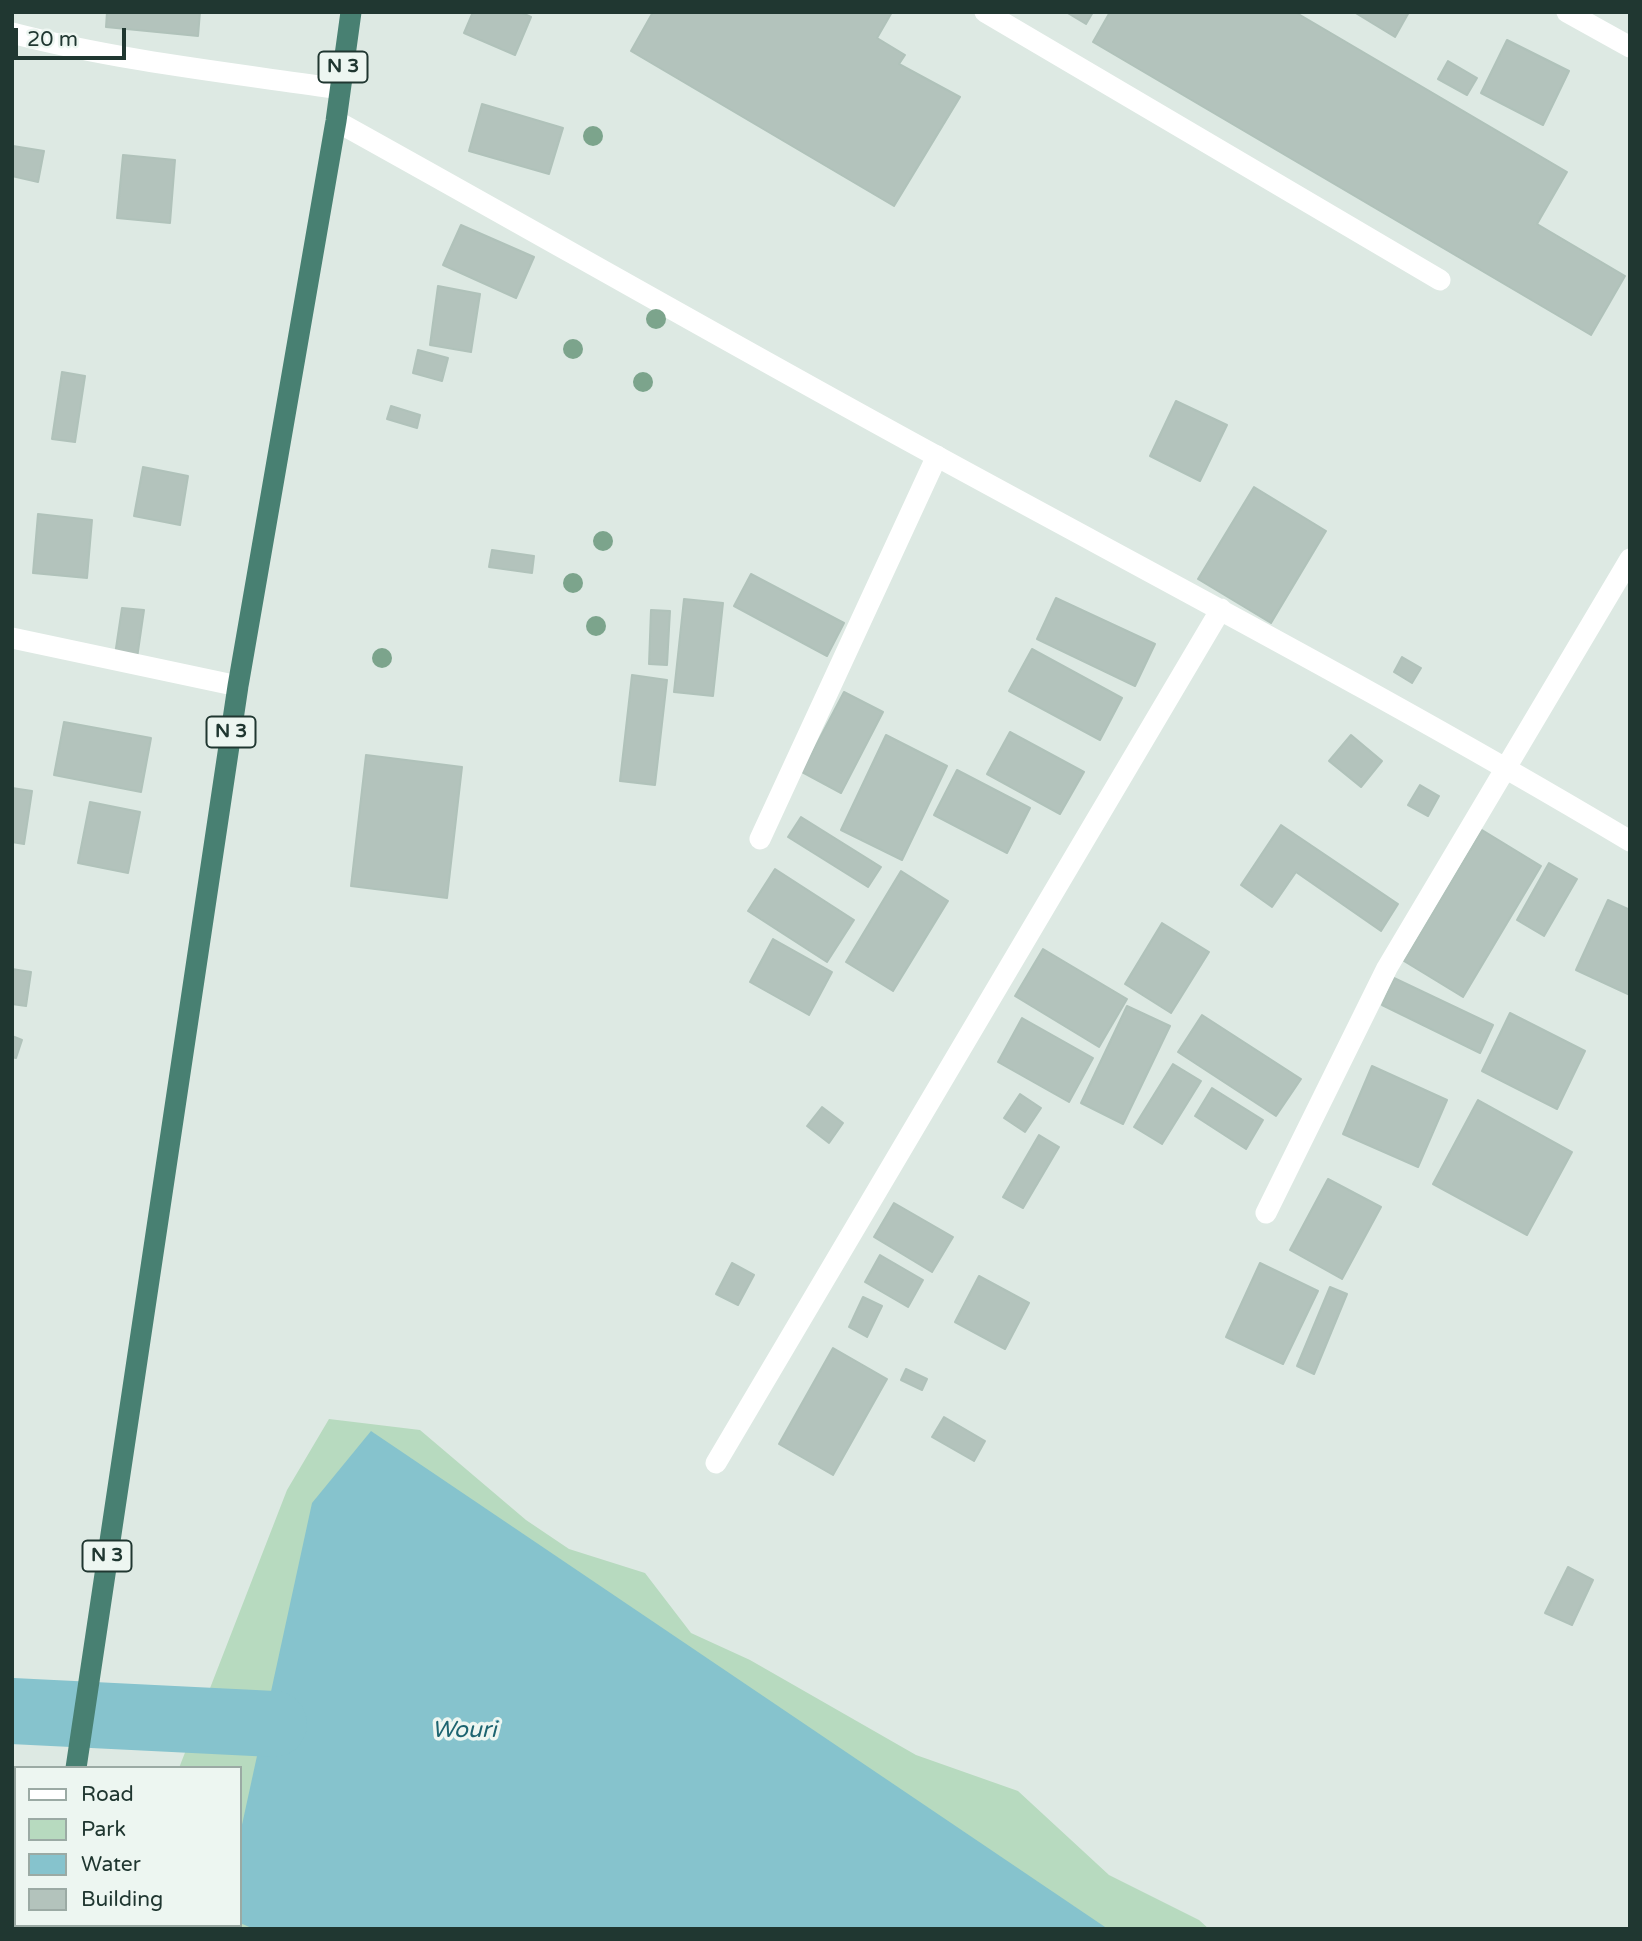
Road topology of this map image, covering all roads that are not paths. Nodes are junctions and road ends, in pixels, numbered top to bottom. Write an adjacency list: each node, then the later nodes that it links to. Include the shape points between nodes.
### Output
1 (351, 12): 6 (highway, N 3)
2 (985, 12): 8 (street)
3 (1567, 12): 5 (street)
4 (12, 33): 6 (street, via 52,44)
5 (1630, 47)
6 (340, 89): 7 (highway, N 3)
7 (336, 121): 9 (street); 13 (highway, N 3)
8 (1440, 280)
9 (937, 457): 11 (street); 15 (street)
10 (1630, 559): 14 (street)
11 (1221, 609): 14 (street); 18 (street)
12 (12, 638): 13 (street)
13 (238, 686): 19 (highway, N 3)
14 (1505, 766): 16 (street); 17 (street, via 1387,968)
15 (760, 839)
16 (1630, 841)
17 (1266, 1213)
18 (716, 1463)
19 (76, 1766)

